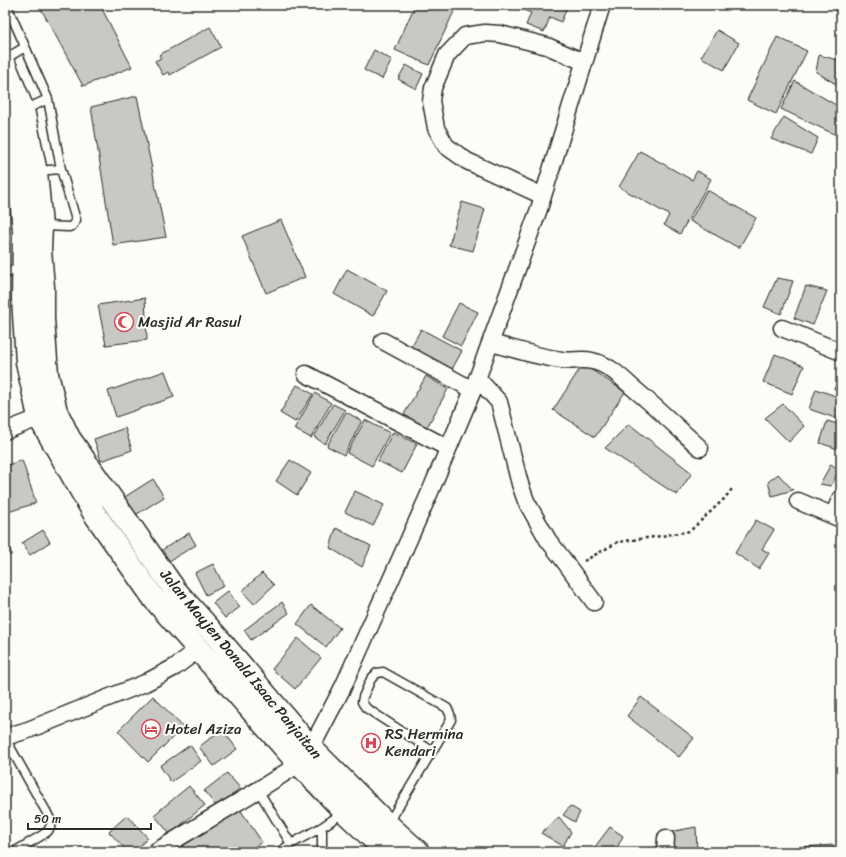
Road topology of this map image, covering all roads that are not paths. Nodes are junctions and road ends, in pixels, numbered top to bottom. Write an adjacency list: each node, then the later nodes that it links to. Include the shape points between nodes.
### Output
1 (602, 5): 5 (street)
2 (5, 8): 3 (lane, via 9,10)
3 (24, 47): 4 (lane); 7 (lane)
4 (5, 59)
5 (584, 62): 11 (street); 11 (street, via 547,46 500,34 466,36 447,54 433,88 431,101 436,128 446,146 467,161)
6 (5, 66): 8 (highway, Jalan Mayjen Donald Isaac Panjaitan)
7 (48, 99): 8 (lane); 9 (lane)
8 (14, 111): 10 (highway, Jalan Mayjen Donald Isaac Panjaitan); 13 (highway, Jalan Mayjen Donald Isaac Panjaitan, via 24,232)
9 (62, 169): 10 (lane); 12 (lane, via 76,220 69,227)
10 (36, 172): 12 (highway, Jalan Mayjen Donald Isaac Panjaitan)
11 (543, 196): 16 (street)
12 (41, 226): 20 (highway, Jalan Mayjen Donald Isaac Panjaitan, via 42,319)
13 (14, 269): 20 (highway, Jalan Mayjen Donald Isaac Panjaitan, via 23,300 27,362)
14 (782, 328): 17 (street)
15 (383, 341): 19 (street)
16 (491, 343): 19 (street); 23 (street, via 540,357 565,361 592,360 603,364)
17 (841, 352)
18 (306, 374): 22 (street)
19 (475, 384): 22 (street); 27 (street, via 499,402 526,501 548,540)
20 (48, 414): 21 (street); 28 (highway, Jalan Mayjen Donald Isaac Panjaitan, via 94,513 155,600); 31 (highway, Jalan Mayjen Donald Isaac Panjaitan, via 69,438 175,590 217,637)
21 (5, 431)
22 (448, 448): 31 (street, via 343,687)
23 (700, 448)
24 (841, 498): 26 (street)
25 (798, 501): 26 (street)
26 (837, 517)
27 (594, 602)
28 (199, 649): 29 (street, via 145,683); 31 (highway, Jalan Mayjen Donald Isaac Panjaitan)
29 (5, 738): 37 (lane, via 52,823 48,831)
30 (432, 751): 30 (lane, via 451,720 447,708 383,672 376,673 363,696 362,702 366,708); 34 (lane)
31 (305, 756): 32 (street); 33 (highway, Jalan Mayjen Donald Isaac Panjaitan); 34 (highway, Jalan Mayjen Donald Isaac Panjaitan)
32 (258, 790): 36 (lane); 38 (street)
33 (345, 812): 35 (lane); 41 (highway, Jalan Mayjen Donald Isaac Panjaitan)
34 (387, 824): 42 (highway, Jalan Mayjen Donald Isaac Panjaitan)
35 (322, 827): 36 (lane); 40 (lane)
36 (291, 844): 39 (lane)
37 (14, 852)
38 (155, 852)
39 (279, 852)
40 (322, 852)
41 (387, 852)
42 (418, 852)

